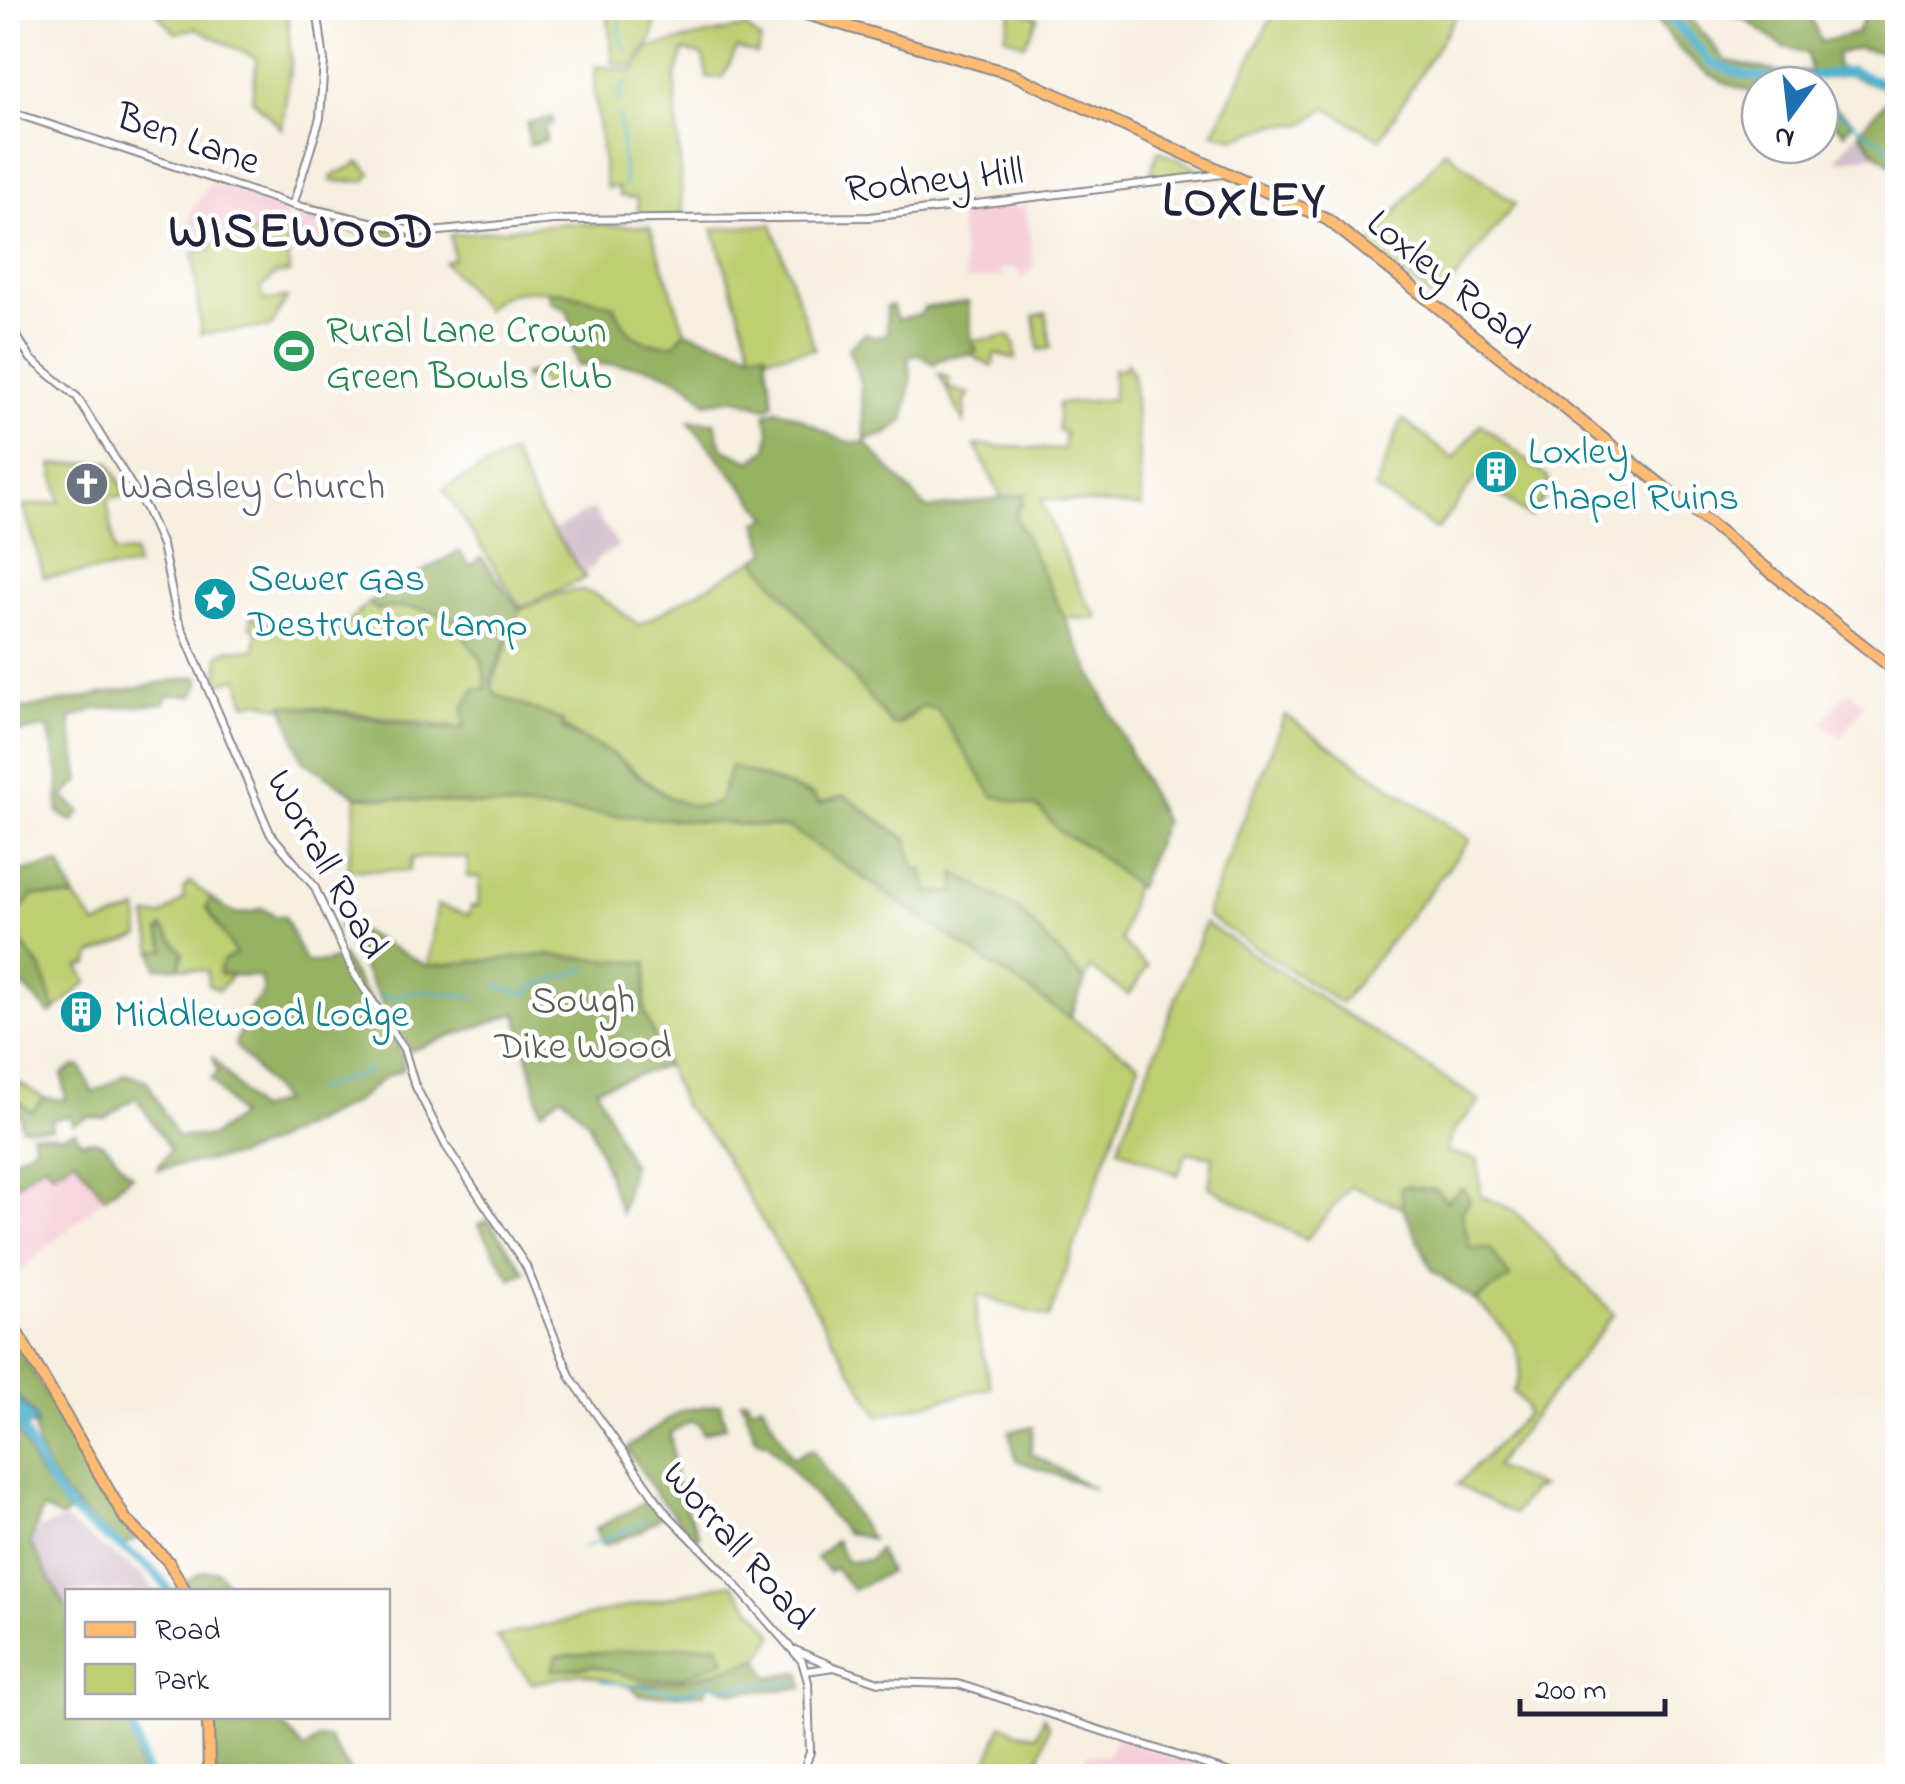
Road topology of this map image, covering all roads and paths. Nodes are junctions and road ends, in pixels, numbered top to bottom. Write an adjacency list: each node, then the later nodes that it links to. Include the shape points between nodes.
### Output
1 (317, 8): 5 (street, via 324,60 320,118)
2 (786, 8): 4 (main road, Loxley Road, via 1012,74)
3 (8, 110): 5 (street, Ben Lane)
4 (1224, 173): 6 (street, Rodney Hill, via 870,218); 8 (main road, Loxley Road, via 1338,226)
5 (293, 204): 6 (street, Ben Lane, via 420,233 554,220)
6 (648, 222)
7 (8, 322): 11 (street, Worrall Road, via 31,359 76,397 146,509 162,545 176,616 270,833 314,886 354,973 404,1048 446,1146 526,1266 566,1369 665,1512)
8 (1898, 673)
9 (8, 1317): 10 (main road, via 126,1520 168,1561)
10 (184, 1589)
11 (794, 1650): 12 (street); 13 (street, Worrall Road)
12 (834, 1667): 13 (street); 17 (street, via 879,1682 958,1684)
13 (806, 1671): 16 (street, Worrall Road, via 810,1752)
14 (208, 1719): 15 (main road)
15 (210, 1776)
16 (802, 1776)
17 (1240, 1776)

